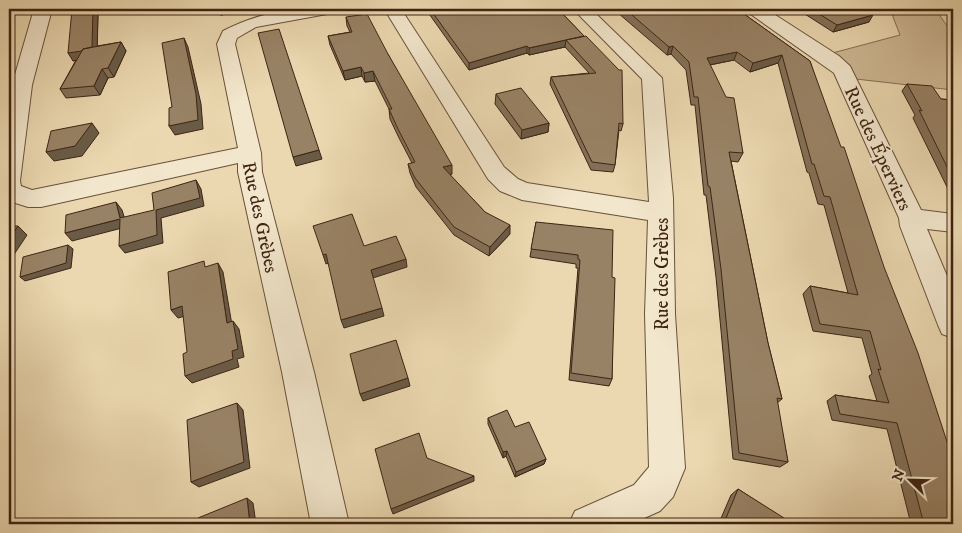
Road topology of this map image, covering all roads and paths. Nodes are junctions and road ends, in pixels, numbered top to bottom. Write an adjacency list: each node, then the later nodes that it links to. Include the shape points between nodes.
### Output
1 (43, 9): 6 (street, Rue des Grèbes)
2 (327, 9): 7 (street, via 251,23 229,35 226,44)
3 (390, 9): 9 (street, via 395,12 496,173 509,185 522,191)
4 (584, 9): 9 (street, Rue des Grèbes, via 652,78)
5 (755, 9): 10 (street, Rue des Éperviers, via 843,70)
6 (16, 87): 8 (street, Rue des Grèbes)
7 (250, 153): 8 (street, Rue des Grèbes, via 47,198 18,196 9,190); 13 (street, Rue des Grèbes, via 250,172)
8 (9, 182)
9 (660, 213): 14 (street, Rue des Grèbes, via 660,314 667,468 660,484 647,498)
10 (912, 218): 11 (street); 12 (street, Rue des Éperviers)
11 (953, 223)
12 (953, 326)
13 (330, 524)
14 (588, 524)

